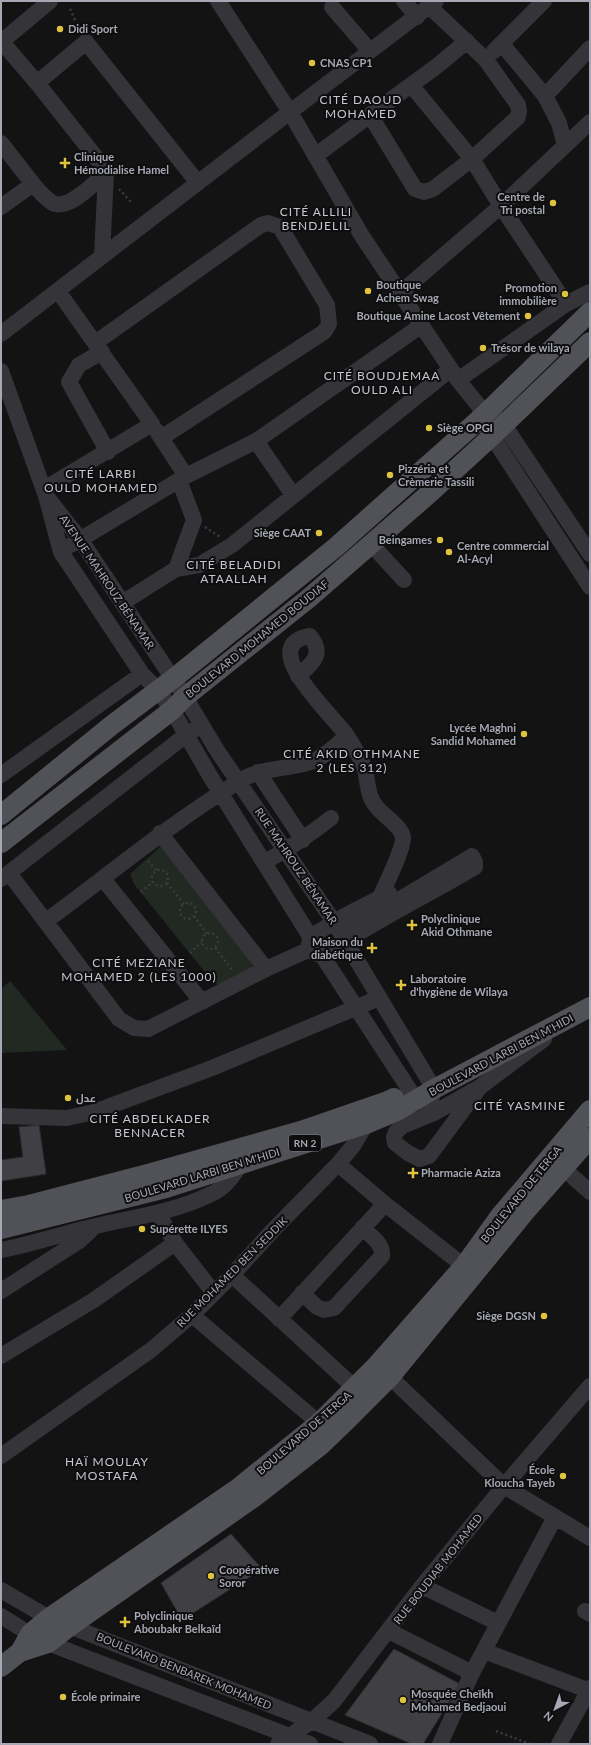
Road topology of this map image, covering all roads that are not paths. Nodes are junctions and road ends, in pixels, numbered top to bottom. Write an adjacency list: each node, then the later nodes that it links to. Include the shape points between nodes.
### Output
1 (50, 1): 9 (street)
2 (218, 1): 17 (street)
3 (404, 1): 7 (street)
4 (544, 1): 10 (street)
5 (333, 3): 12 (street)
6 (433, 4): 7 (street); 8 (street)
7 (417, 17): 12 (street)
8 (467, 41): 13 (street); 15 (street)
9 (1, 42): 14 (street)
10 (502, 44): 13 (street); 16 (street)
11 (590, 48): 16 (street)
12 (370, 52): 17 (street)
13 (486, 60): 23 (street, via 518,105 519,111 518,117)
14 (37, 83): 24 (street); 25 (street, via 86,42)
15 (411, 85): 18 (street); 23 (street)
16 (545, 96): 21 (street, via 559,123)
17 (290, 112): 22 (street); 25 (street)
18 (370, 115): 22 (street); 23 (street, via 415,189 424,192 433,190)
19 (590, 122): 21 (street)
20 (1, 143): 26 (street)
21 (565, 145): 27 (street)
22 (315, 156): 32 (street)
23 (472, 159): 27 (street)
24 (106, 173): 26 (street, via 70,203 51,203); 29 (street)
25 (198, 183): 29 (street)
26 (33, 184): 28 (street)
27 (501, 206): 32 (street); 33 (street)
28 (1, 207)
29 (102, 256): 30 (street)
30 (58, 291): 36 (street); 37 (street)
31 (590, 292): 33 (street)
32 (399, 294): 35 (street)
33 (566, 304): 40 (street)
34 (590, 312): 42 (main road, BOULEVARD MOHAMED BOUDIAF)
35 (422, 325): 40 (street); 46 (street)
36 (1, 334)
37 (99, 347): 43 (street); 45 (street, via 261,225 268,223 280,226 327,305 329,324 324,332); 48 (street, via 79,366 70,382)
38 (588, 350): 44 (main road, BOULEVARD MOHAMED BOUDIAF)
39 (1, 371): 41 (street)
40 (455, 374): 42 (street); 52 (street)
41 (7, 406): 51 (street)
42 (483, 412): 44 (street); 63 (main road, BOULEVARD MOHAMED BOUDIAF, via 336,547)
43 (152, 424): 45 (street); 48 (street)
44 (498, 430): 47 (street); 49 (street); 54 (main road, BOULEVARD MOHAMED BOUDIAF)
45 (161, 438): 50 (street)
46 (256, 442): 50 (street); 52 (street)
47 (521, 450): 49 (street); 56 (street)
48 (108, 452): 51 (street)
49 (508, 460): 59 (street)
50 (183, 478): 53 (street); 57 (street, via 194,520)
51 (45, 493): 53 (street, AVENUE MAHROUZ BÉNAMAR); 55 (street, AVENUE MAHROUZ BÉNAMAR)
52 (293, 495): 57 (street, via 232,545 199,565)
53 (80, 539): 55 (street); 60 (street, AVENUE MAHROUZ BÉNAMAR)
54 (371, 544): 58 (street); 64 (main road, BOULEVARD MOHAMED BOUDIAF, via 309,598)
55 (61, 552): 61 (street, AVENUE MAHROUZ BÉNAMAR)
56 (590, 554)
57 (176, 570): 60 (street)
58 (404, 580)
59 (590, 587)
60 (122, 602): 63 (street, AVENUE MAHROUZ BÉNAMAR)
61 (142, 674): 63 (street, AVENUE MAHROUZ BÉNAMAR); 68 (street)
62 (298, 676): 67 (street)
63 (166, 685): 64 (street); 72 (main road, BOULEVARD MOHAMED BOUDIAF)
64 (178, 703): 65 (street, RUE MAHROUZ BÉNAMAR); 66 (street, RUE MAHROUZ BÉNAMAR); 76 (main road, BOULEVARD MOHAMED BOUDIAF)
65 (202, 725): 66 (street); 70 (street, RUE MAHROUZ BÉNAMAR)
66 (186, 735): 71 (street, RUE MAHROUZ BÉNAMAR); 79 (street)
67 (347, 736): 69 (street, via 321,757 310,762); 81 (street, via 365,770 370,795 376,807 401,831 403,837 399,854)
68 (3, 767)
69 (258, 772): 70 (street); 75 (street)
70 (239, 781): 71 (street); 77 (street, RUE MAHROUZ BÉNAMAR)
71 (221, 793): 74 (street); 78 (street, RUE MAHROUZ BÉNAMAR)
72 (1, 815)
73 (331, 818): 75 (street)
74 (160, 833): 80 (street); 86 (street)
75 (304, 840): 77 (street)
76 (1, 843)
77 (286, 851): 78 (street); 83 (street, RUE MAHROUZ BÉNAMAR)
78 (264, 862): 85 (street, RUE MAHROUZ BÉNAMAR)
79 (5, 876): 82 (street)
80 (103, 879): 82 (street); 89 (street)
81 (380, 898): 83 (street); 83 (street, via 462,853 468,852 475,862 475,867 432,893)
82 (46, 921): 89 (street, via 119,1019 134,1028 148,1029)
83 (349, 924): 84 (street, RUE MAHROUZ BÉNAMAR); 85 (street)
84 (346, 940): 85 (street); 88 (street, RUE MAHROUZ BÉNAMAR)
85 (313, 948): 86 (street); 90 (street, RUE MAHROUZ BÉNAMAR)
86 (266, 969): 89 (street)
87 (590, 994): 93 (main road, BOULEVARD LARBI BEN M'HIDI / RN 2)
88 (379, 998): 90 (street); 93 (street, RUE MAHROUZ BÉNAMAR)
89 (202, 1002)
90 (356, 1008): 93 (street, RUE MAHROUZ BÉNAMAR); 95 (street, via 212,1068 94,1112 67,1118)
91 (584, 1011): 92 (street); 93 (main road, BOULEVARD LARBI BEN M'HIDI / RN 2)
92 (480, 1087): 93 (street); 93 (street, via 429,1156 420,1159 395,1143 394,1137)
93 (425, 1096): 96 (main road, BOULEVARD LARBI BEN M'HIDI / RN 2, via 388,1101)
94 (590, 1110): 98 (main road, BOULEVARD DE TERGA)
95 (1, 1116)
96 (364, 1117): 99 (main road, BOULEVARD LARBI BEN M'HIDI / RN 2); 100 (street, RUE MOHAMED BEN SEDDIK, via 353,1146); 103 (main road, BOULEVARD LARBI BEN M'HIDI / RN 2, via 300,1131 148,1174)
97 (590, 1138): 98 (main road, BOULEVARD DE TERGA)
98 (557, 1163): 101 (street); 110 (main road, BOULEVARD DE TERGA, via 500,1216); 118 (main road, BOULEVARD DE TERGA, via 519,1220)
99 (241, 1164): 104 (street, via 231,1179 211,1195); 107 (main road, BOULEVARD LARBI BEN M'HIDI / RN 2, via 166,1188)
100 (338, 1164): 102 (street); 111 (street, RUE MOHAMED BEN SEDDIK)
101 (590, 1192)
102 (385, 1204): 106 (street); 110 (street)
103 (1, 1210)
104 (158, 1213): 105 (street); 108 (street)
105 (95, 1226): 109 (street); 112 (street, via 79,1241)
106 (362, 1228): 114 (street); 114 (street, via 380,1244 382,1256 334,1308 324,1310 317,1307)
107 (1, 1229)
108 (175, 1243): 113 (street); 117 (street, via 94,1300)
109 (1, 1250)
110 (464, 1266): 118 (main road, BOULEVARD DE TERGA)
111 (232, 1275): 113 (street, RUE MOHAMED BEN SEDDIK); 116 (street)
112 (1, 1291)
113 (214, 1293): 115 (street, RUE MOHAMED BEN SEDDIK)
114 (302, 1294): 116 (street)
115 (192, 1315): 121 (street); 122 (street, RUE MOHAMED BEN SEDDIK, via 151,1350)
116 (280, 1318): 120 (street)
117 (1, 1356)
118 (383, 1372): 120 (main road, BOULEVARD DE TERGA); 123 (street); 131 (main road, BOULEVARD DE TERGA, via 321,1444 253,1498)
119 (590, 1386): 123 (street, RUE BOUDIAB MOHAMED)
120 (356, 1388): 121 (main road, BOULEVARD DE TERGA)
121 (319, 1423): 129 (main road, BOULEVARD DE TERGA, via 237,1489)
122 (1, 1456)
123 (504, 1486): 124 (street); 126 (street, RUE BOUDIAB MOHAMED)
124 (555, 1517): 125 (street); 130 (street)
125 (590, 1538)
126 (422, 1586): 130 (street); 132 (street, RUE BOUDIAB MOHAMED)
127 (1, 1590): 129 (street, BOULEVARD BENBAREK MOHAMED)
128 (1, 1616): 133 (street, BOULEVARD BENBAREK MOHAMED)
129 (49, 1618): 131 (street, BOULEVARD BENBAREK MOHAMED); 133 (main road, BOULEVARD DE TERGA)
130 (498, 1623): 135 (street)
131 (70, 1626): 134 (main road, BOULEVARD DE TERGA); 140 (street, BOULEVARD BENBAREK MOHAMED)
132 (389, 1631): 138 (street); 140 (street, RUE BOUDIAB MOHAMED, via 334,1701)
133 (30, 1634): 134 (street, BOULEVARD BENBAREK MOHAMED); 136 (main road, BOULEVARD DE TERGA)
134 (48, 1643): 136 (main road, BOULEVARD DE TERGA); 141 (street, BOULEVARD BENBAREK MOHAMED)
135 (484, 1651): 138 (street); 139 (street)
136 (20, 1652): 137 (main road, BOULEVARD DE TERGA)
137 (1, 1667)
138 (472, 1674): 144 (street)
139 (590, 1690): 145 (street)
140 (312, 1721): 141 (street, RUE BOUDIAB MOHAMED); 143 (street, BOULEVARD BENBAREK MOHAMED)
141 (284, 1740): 142 (street, BOULEVARD BENBAREK MOHAMED)
142 (310, 1744)
143 (370, 1744)
144 (440, 1744)
145 (559, 1744)

